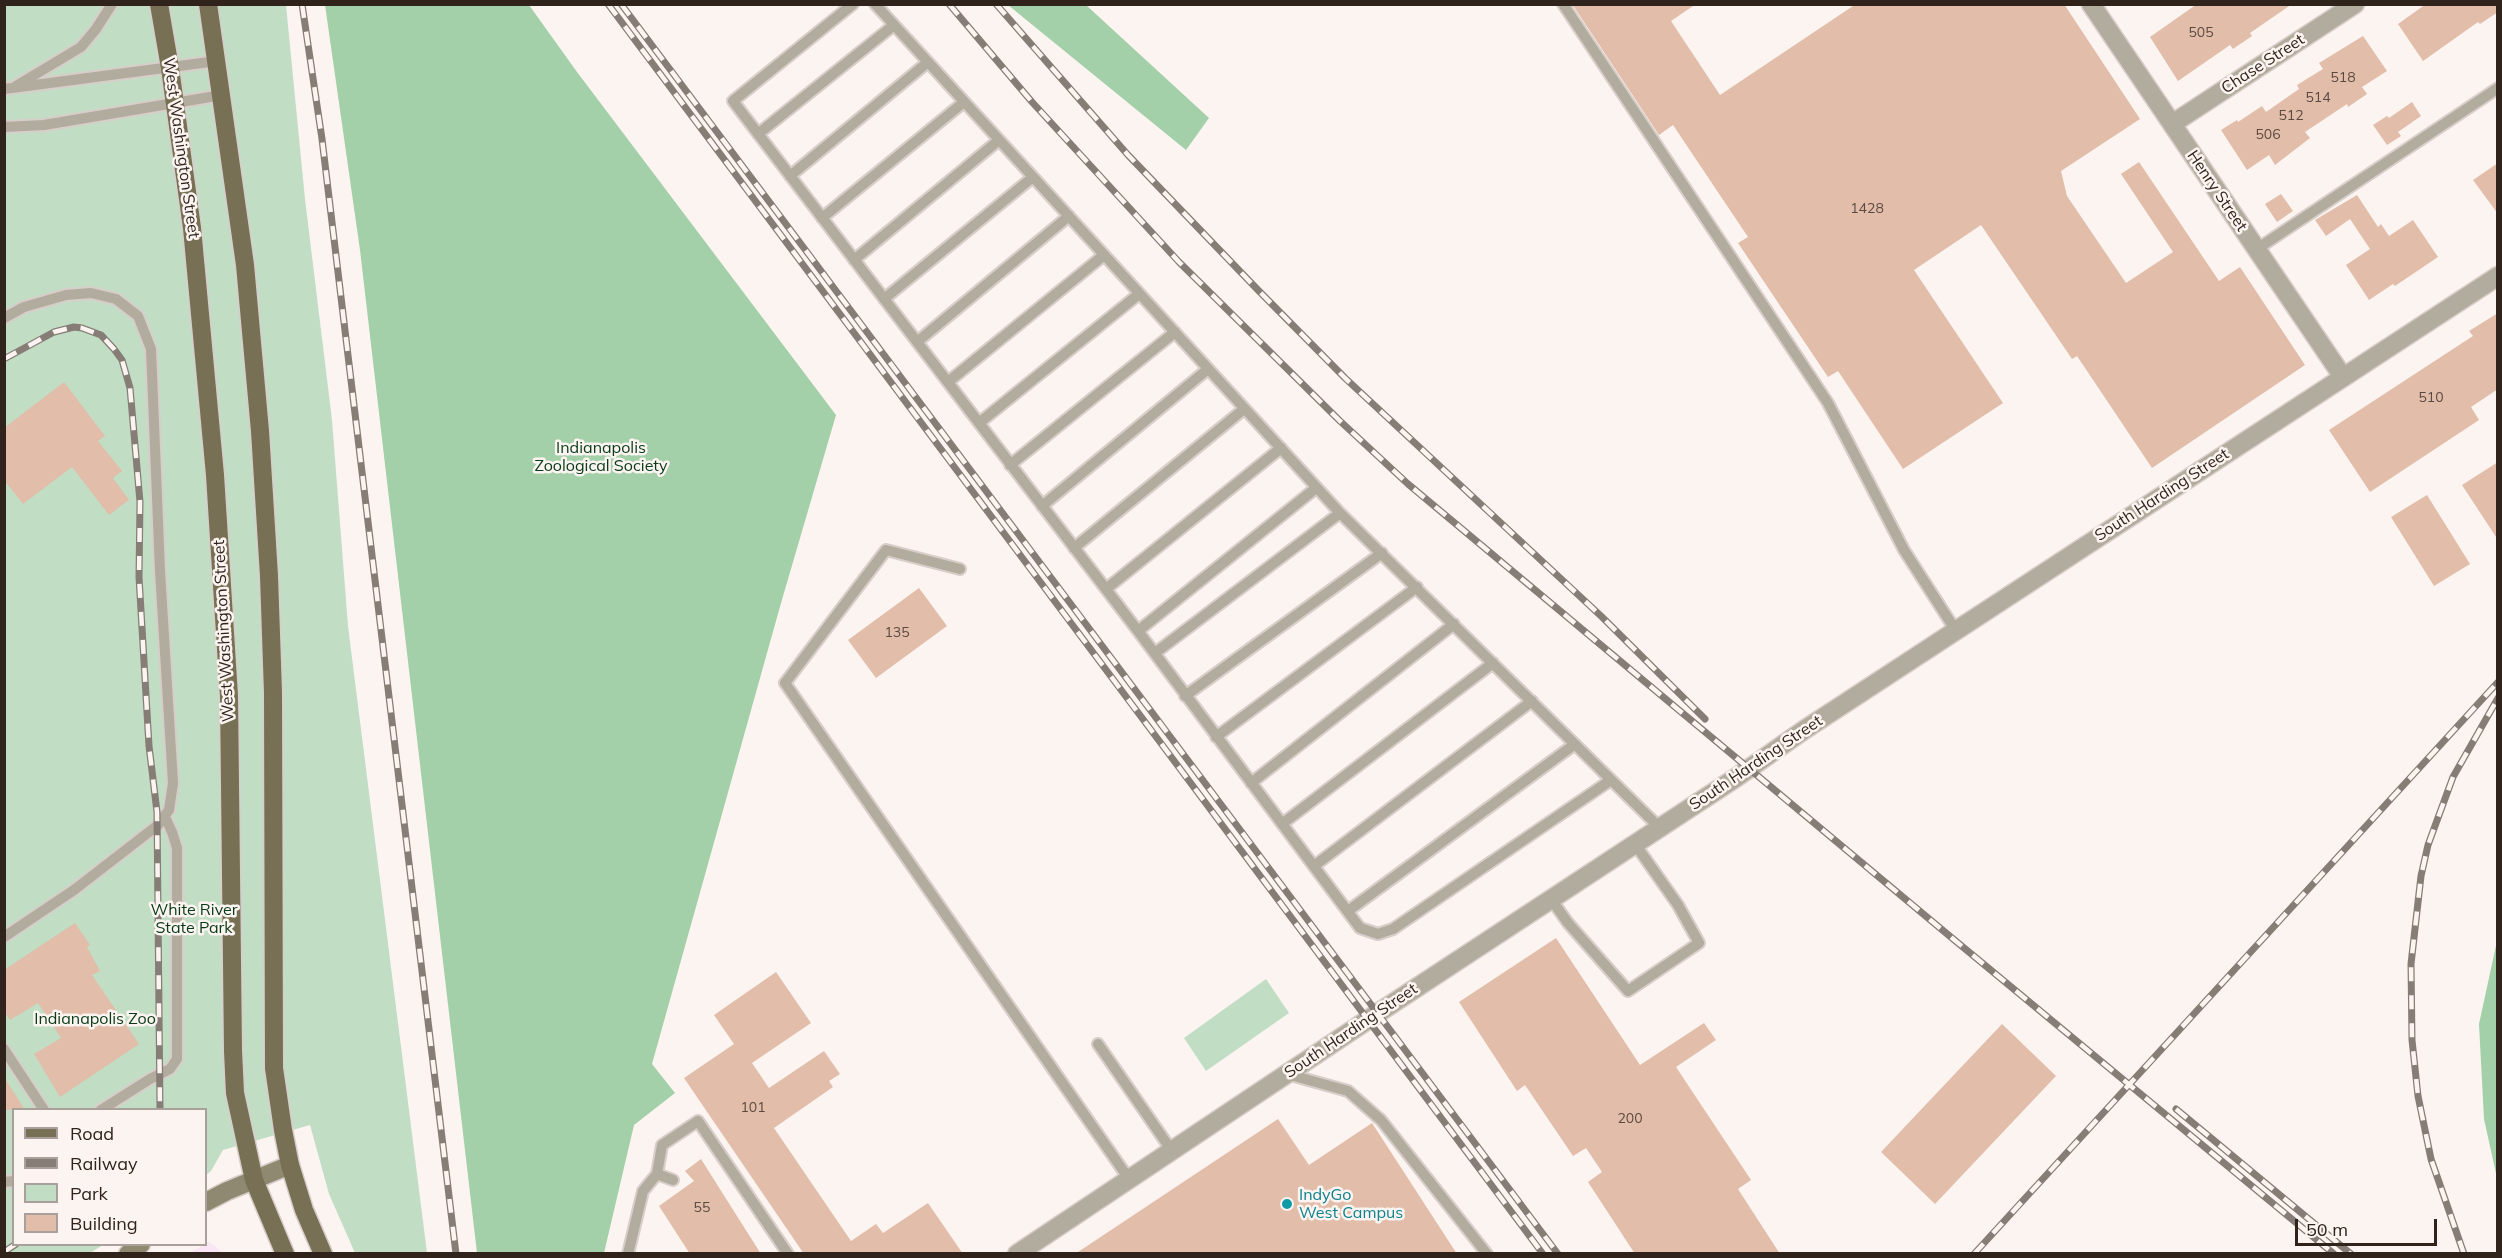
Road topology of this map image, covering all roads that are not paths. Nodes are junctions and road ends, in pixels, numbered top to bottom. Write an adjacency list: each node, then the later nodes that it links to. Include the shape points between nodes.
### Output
1 (112, 4): 14 (lane, via 81,47)
2 (159, 4): 12 (main road, West Washington Street)
3 (208, 4): 10 (main road)
4 (853, 4): 20 (lane, via 733,101)
5 (875, 4): 9 (lane)
6 (1563, 4): 52 (lane, via 1828,403 1904,550)
7 (2091, 4): 18 (street, Henry Street)
8 (2355, 4): 18 (street, Chase Street)
9 (894, 25): 11 (lane); 20 (lane)
10 (217, 61): 12 (lane); 15 (main road)
11 (928, 62): 16 (lane); 22 (lane)
12 (170, 68): 14 (lane); 17 (main road, West Washington Street)
13 (2498, 88): 26 (lane)
14 (7, 89)
15 (222, 95): 17 (lane); 75 (main road, via 245,265 260,431 273,693 274,1068)
16 (964, 102): 21 (lane); 25 (lane)
17 (175, 103): 19 (lane, via 44,125); 78 (main road, West Washington Street, via 201,307 229,696 235,1093)
18 (2172, 124): 26 (street, Henry Street)
19 (4, 127)
20 (758, 134): 22 (lane)
21 (999, 140): 23 (lane); 28 (lane)
22 (790, 176): 25 (lane)
23 (1033, 177): 24 (lane); 31 (lane)
24 (1069, 216): 27 (lane); 34 (lane)
25 (822, 218): 28 (lane)
26 (2257, 249): 36 (street, Henry Street)
27 (1104, 255): 30 (lane); 37 (lane)
28 (854, 260): 31 (lane)
29 (2498, 276): 36 (street, South Harding Street)
30 (1139, 294): 33 (lane); 39 (lane)
31 (884, 299): 34 (lane)
32 (4, 318): 61 (lane, via 34,304 91,293 116,299 138,316 151,350 173,783)
33 (1175, 332): 35 (lane); 41 (lane)
34 (917, 342): 37 (lane)
35 (1208, 369): 38 (lane); 43 (lane)
36 (2343, 376): 52 (street, South Harding Street)
37 (948, 382): 39 (lane)
38 (1245, 409): 40 (lane); 45 (lane)
39 (979, 423): 41 (lane)
40 (1281, 448): 42 (lane); 49 (lane)
41 (1010, 465): 43 (lane)
42 (1316, 488): 44 (lane); 51 (lane)
43 (1042, 506): 45 (lane)
44 (1340, 513): 46 (lane); 53 (lane)
45 (1074, 548): 49 (lane)
46 (1382, 553): 48 (lane); 55 (lane)
47 (960, 569): 77 (lane, via 886,550 785,683)
48 (1417, 587): 50 (lane); 57 (lane)
49 (1106, 589): 51 (lane)
50 (1454, 624): 54 (lane); 60 (lane)
51 (1138, 631): 53 (lane)
52 (1956, 631): 63 (street, South Harding Street)
53 (1155, 653): 55 (lane)
54 (1493, 663): 56 (lane); 62 (lane)
55 (1185, 696): 57 (lane)
56 (1532, 700): 58 (lane); 65 (lane)
57 (1216, 737): 60 (lane)
58 (1575, 744): 59 (lane); 67 (lane)
59 (1611, 780): 63 (lane); 67 (lane, via 1394,929 1378,934 1360,928)
60 (1251, 783): 62 (lane)
61 (165, 817): 68 (lane, via 121,855); 73 (lane, via 177,848 177,1059 171,1069)
62 (1282, 824): 65 (lane)
63 (1660, 828): 64 (street, South Harding Street)
64 (1635, 844): 66 (street, South Harding Street); 66 (lane, via 1699,943 1628,991 1568,924)
65 (1314, 866): 67 (lane)
66 (1551, 899): 71 (street, South Harding Street)
67 (1348, 911)
68 (4, 936)
69 (1098, 1044): 74 (lane)
70 (4, 1049): 72 (lane)
71 (1287, 1074): 74 (street, South Harding Street); 86 (lane, via 1348,1091 1381,1120)
72 (43, 1108)
73 (104, 1108)
74 (1172, 1150): 77 (street, South Harding Street)
75 (290, 1165): 78 (main road); 82 (main road)
76 (657, 1174): 79 (lane); 83 (lane, via 643,1191); 84 (lane, via 662,1146 698,1121)
77 (1129, 1179): 85 (street, South Harding Street)
78 (254, 1180): 80 (main road); 81 (main road, West Washington Street)
79 (673, 1180)
80 (207, 1202)
81 (285, 1254)
82 (323, 1254)
83 (628, 1254)
84 (788, 1254)
85 (1017, 1254)
86 (1487, 1254)

